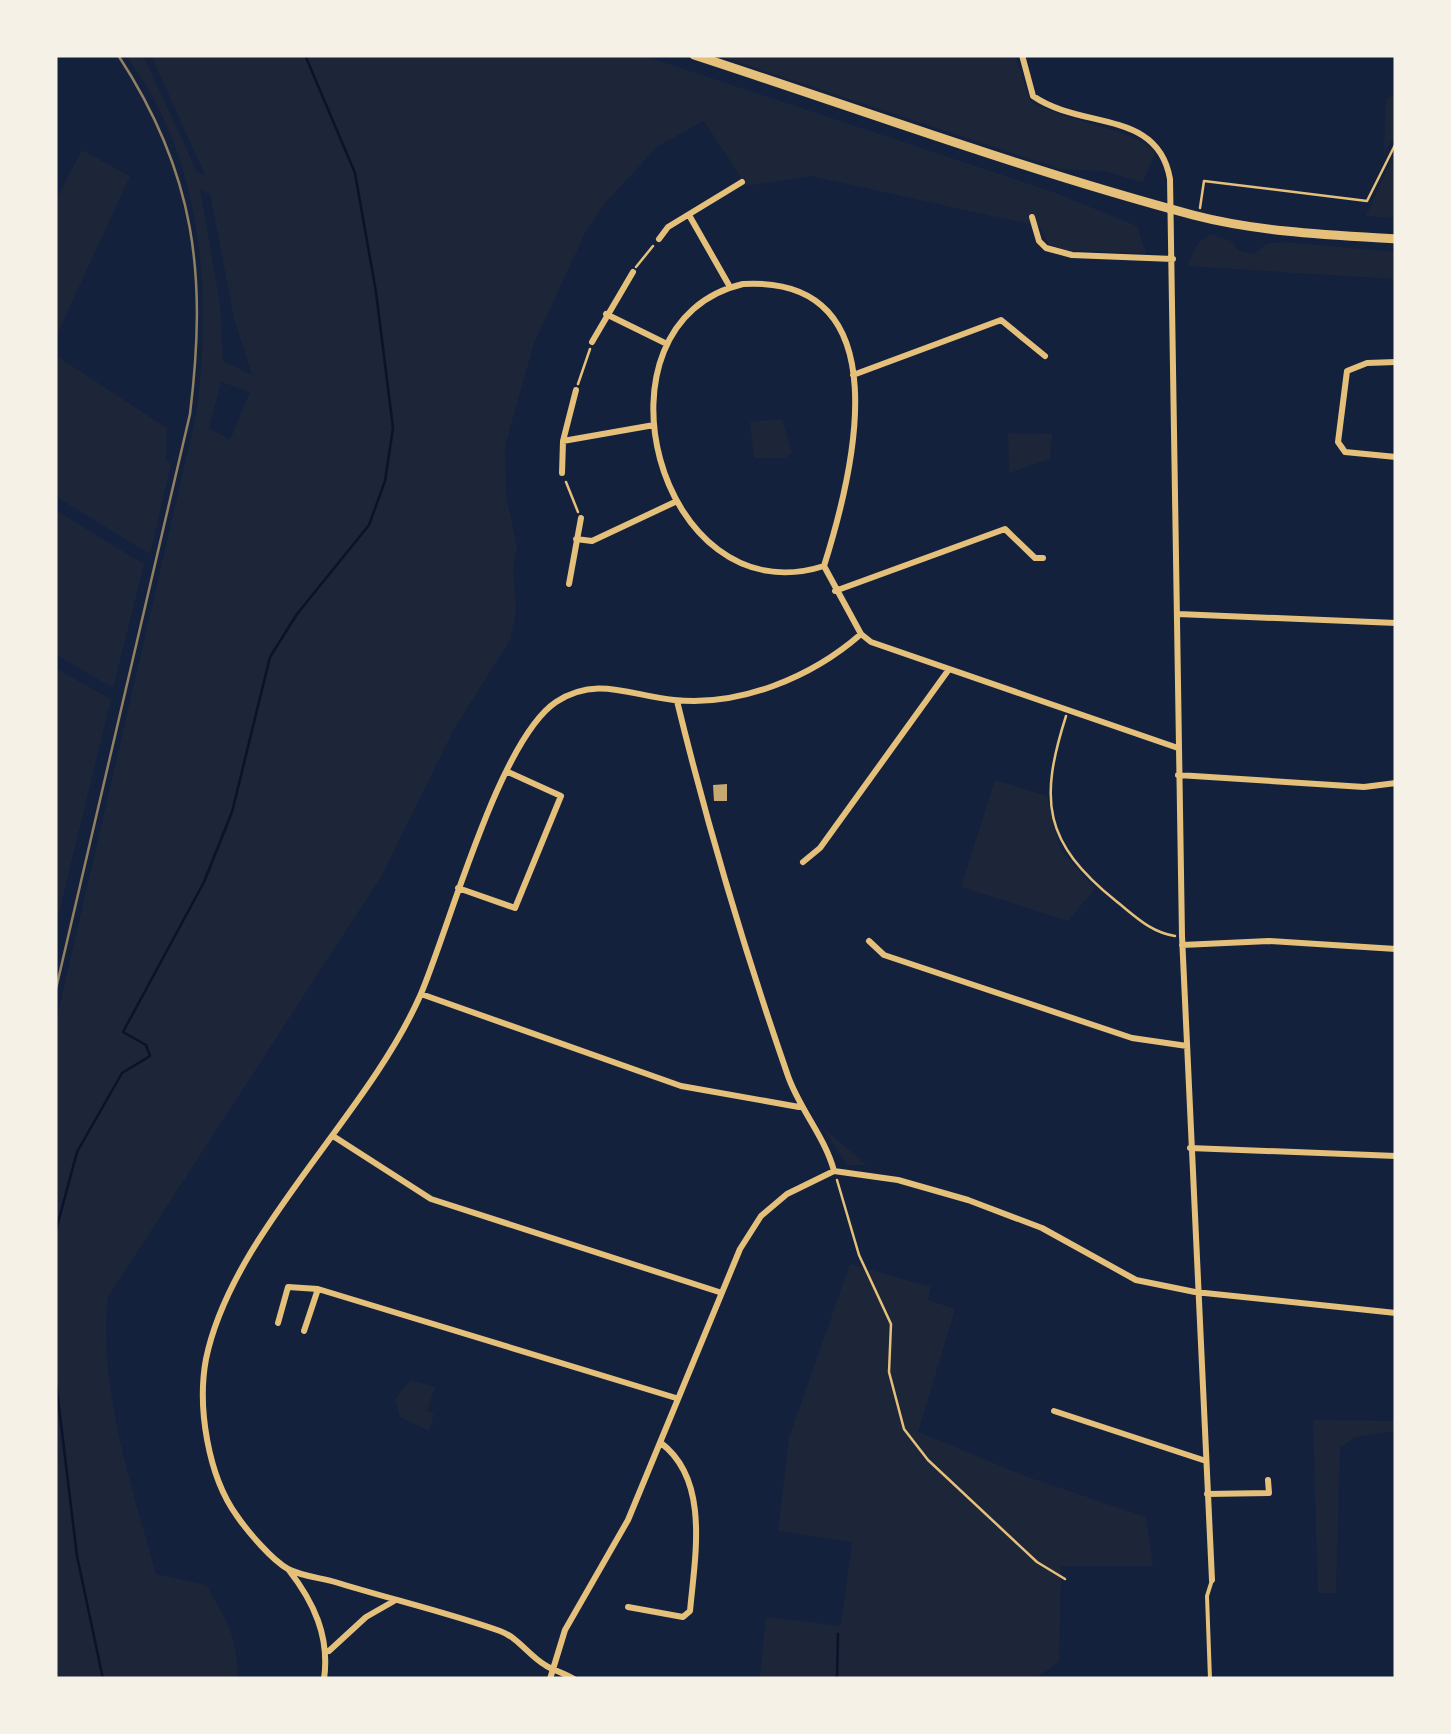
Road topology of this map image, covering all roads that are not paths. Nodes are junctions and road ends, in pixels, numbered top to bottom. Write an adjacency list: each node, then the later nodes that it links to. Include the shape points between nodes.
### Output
1 (694, 55): 4 (main road, via 1063,180)
2 (1022, 55): 4 (street, via 1033,96 1047,106 1126,127 1158,145)
3 (742, 182): 5 (street)
4 (1172, 208): 8 (main road, via 1249,225); 9 (street)
5 (690, 215): 7 (street); 11 (street)
6 (1032, 217): 9 (street, via 1039,241 1056,252)
7 (659, 238)
8 (1396, 239)
9 (1174, 259): 30 (street)
10 (632, 272): 12 (street)
11 (730, 288): 14 (street, via 688,310); 17 (street, via 769,284 802,291 830,316)
12 (606, 314): 13 (street); 14 (street)
13 (592, 342)
14 (667, 344): 19 (street)
15 (1045, 356): 17 (street, via 1000,320)
16 (1396, 362): 21 (street, via 1347,371 1338,442 1345,452)
17 (853, 376): 27 (street, via 854,458)
18 (576, 390): 20 (street)
19 (654, 425): 20 (street); 23 (street)
20 (563, 441): 22 (street)
21 (1396, 456)
22 (562, 473)
23 (676, 502): 25 (street, via 592,542); 27 (street, via 708,541 743,562 794,574)
24 (581, 518): 25 (street)
25 (576, 539): 28 (street)
26 (1043, 558): 29 (street, via 1005,529)
27 (824, 566): 29 (street)
28 (569, 584)
29 (835, 591): 32 (street)
30 (1177, 614): 31 (street); 35 (street)
31 (1396, 623)
32 (860, 634): 33 (street); 34 (street, via 836,656 787,681)
33 (947, 672): 35 (street); 39 (street, via 820,848)
34 (677, 701): 36 (street, via 612,686 558,701 528,733); 46 (street, via 734,914)
35 (1178, 748): 37 (street)
36 (508, 772): 40 (street); 40 (street, via 561,796 525,893 515,908)
37 (1178, 775): 38 (street); 41 (street)
38 (1396, 784)
39 (803, 862)
40 (458, 888): 44 (street)
41 (1182, 941): 43 (street); 45 (street)
42 (869, 942): 45 (street, via 884,955 1132,1038)
43 (1396, 949)
44 (421, 994): 46 (street, via 681,1086); 47 (street, via 390,1056)
45 (1187, 1046): 48 (street)
46 (799, 1107): 50 (street, via 828,1150)
47 (334, 1136): 52 (street, via 431,1199); 63 (street, via 222,1308 202,1391 228,1501)
48 (1190, 1148): 49 (street); 53 (street)
49 (1396, 1156)
50 (834, 1172): 52 (street, via 787,1194 761,1216); 53 (street, via 898,1180 968,1200 1042,1228 1136,1280)
51 (318, 1289): 55 (street, via 288,1287); 56 (street); 57 (street)
52 (719, 1292): 57 (street)
53 (1195, 1292): 54 (street); 60 (street)
54 (1396, 1313)
55 (278, 1323)
56 (304, 1330)
57 (676, 1398): 59 (street)
58 (1054, 1411): 60 (street)
59 (660, 1442): 66 (street, via 688,1473 693,1498 690,1611 683,1617); 68 (street, via 628,1520 564,1630)
60 (1204, 1460): 62 (street)
61 (1268, 1480): 62 (street, via 1268,1493)
62 (1207, 1494): 64 (street)
63 (287, 1568): 65 (street); 67 (street, via 305,1590)
64 (1212, 1580): 72 (lane, via 1206,1596)
65 (395, 1600): 67 (street, via 366,1616); 68 (street, via 502,1632)
66 (628, 1607)
67 (328, 1652): 69 (street)
68 (550, 1668): 70 (street); 71 (street)
69 (324, 1679)
70 (550, 1679)
71 (574, 1679)
72 (1210, 1679)

